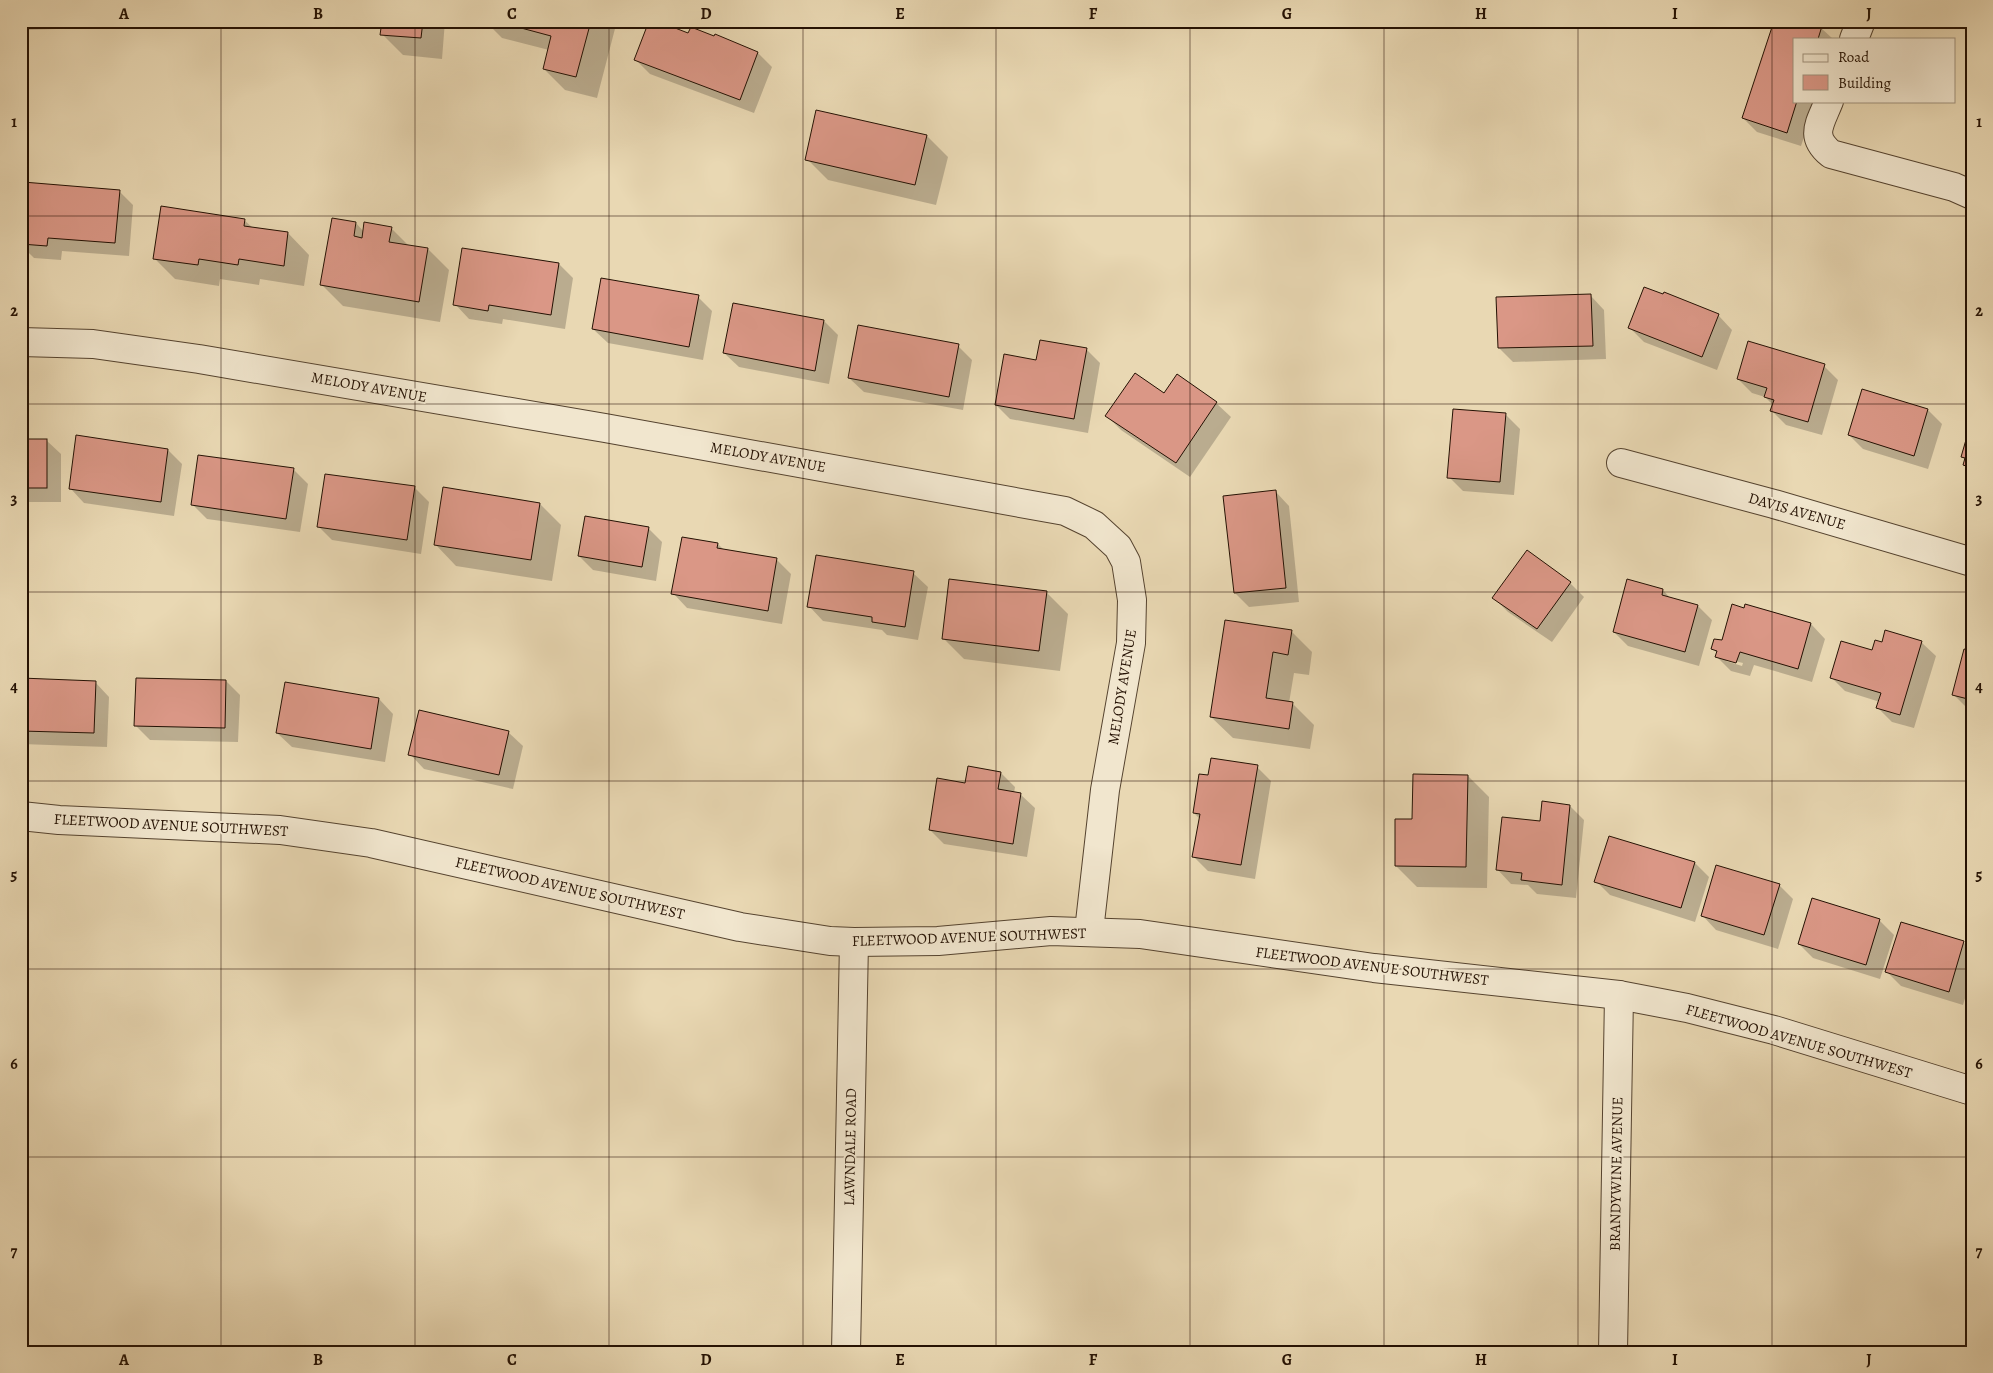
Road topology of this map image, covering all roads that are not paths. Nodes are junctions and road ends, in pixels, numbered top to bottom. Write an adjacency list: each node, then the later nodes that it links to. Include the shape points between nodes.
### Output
1 (1861, 21): 2 (street)
2 (1854, 38)
3 (1829, 102): 4 (street, via 1818,131 1820,145 1831,154)
4 (1972, 195)
5 (21, 342): 9 (street, MELODY AVENUE, via 93,344 199,358 1065,511 1094,525 1118,547 1126,562 1132,600 1131,643 1106,790)
6 (1621, 463): 7 (street, DAVIS AVENUE)
7 (1972, 562)
8 (21, 816): 10 (street, FLEETWOOD AVENUE SOUTHWEST, via 280,830 371,843 740,927)
9 (1089, 931): 10 (street, FLEETWOOD AVENUE SOUTHWEST, via 1051,931 938,941); 11 (street, FLEETWOOD AVENUE SOUTHWEST, via 1140,934 1374,968)
10 (854, 942): 13 (street, LAWNDALE ROAD)
11 (1619, 996): 12 (street, FLEETWOOD AVENUE SOUTHWEST, via 1687,1008 1774,1030); 14 (street, BRANDYWINE AVENUE)
12 (1972, 1091)
13 (846, 1352)
14 (1613, 1352)

